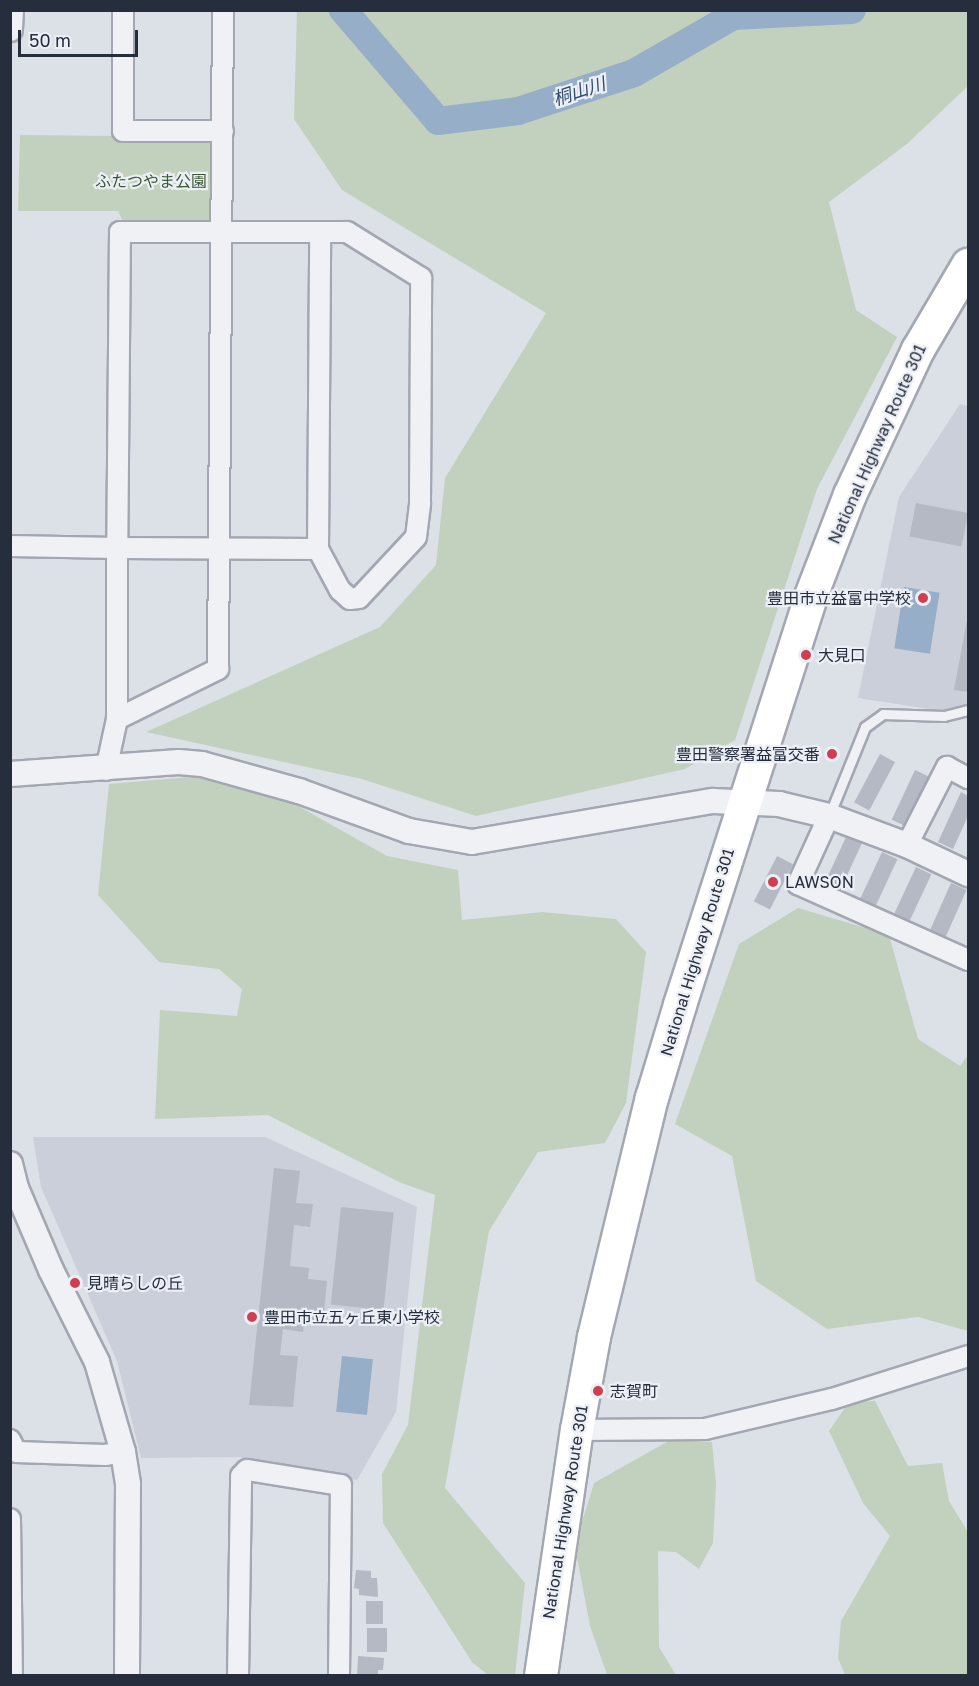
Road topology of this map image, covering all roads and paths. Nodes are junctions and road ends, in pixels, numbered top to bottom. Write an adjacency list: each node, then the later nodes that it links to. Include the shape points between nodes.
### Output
1 (11, 10): 4 (street)
2 (123, 10): 5 (street, via 123,131)
3 (223, 10): 5 (street)
4 (10, 28)
5 (223, 131): 6 (street)
6 (223, 232): 7 (street); 10 (street, via 120,232); 11 (street)
7 (320, 232): 12 (street); 12 (street, via 348,232 420,278 420,502 416,537 359,597 350,599 340,590)
8 (967, 270): 18 (highway, National Highway Route 301, via 918,350 850,495 811,596)
9 (10, 546): 10 (street)
10 (117, 548): 11 (street); 14 (street)
11 (218, 548): 12 (street); 14 (street, via 218,669)
12 (318, 549)
13 (969, 710): 19 (lane, via 944,716 883,714 865,726)
14 (117, 719): 15 (street)
15 (106, 770): 16 (street); 18 (street, via 179,762 202,764 299,791 409,831 472,842 713,801)
16 (10, 774)
17 (969, 778): 20 (street, via 947,767)
18 (745, 802): 19 (street, via 779,804); 25 (highway, National Highway Route 301, via 652,1098 594,1337)
19 (829, 816): 20 (street); 22 (street, via 798,884)
20 (907, 845): 21 (street)
21 (969, 874)
22 (969, 960)
23 (10, 1164): 27 (street, via 16,1188 51,1270 97,1362)
24 (969, 1356): 25 (street, via 832,1399 705,1430)
25 (577, 1430): 34 (highway, National Highway Route 301)
26 (10, 1440): 27 (street, via 16,1452)
27 (123, 1452): 31 (street, via 128,1485)
28 (10, 1520): 29 (street)
29 (11, 1602): 30 (street)
30 (12, 1676)
31 (127, 1676)
32 (238, 1676): 33 (street, via 241,1476 247,1470 341,1485)
33 (339, 1676)
34 (542, 1676)

